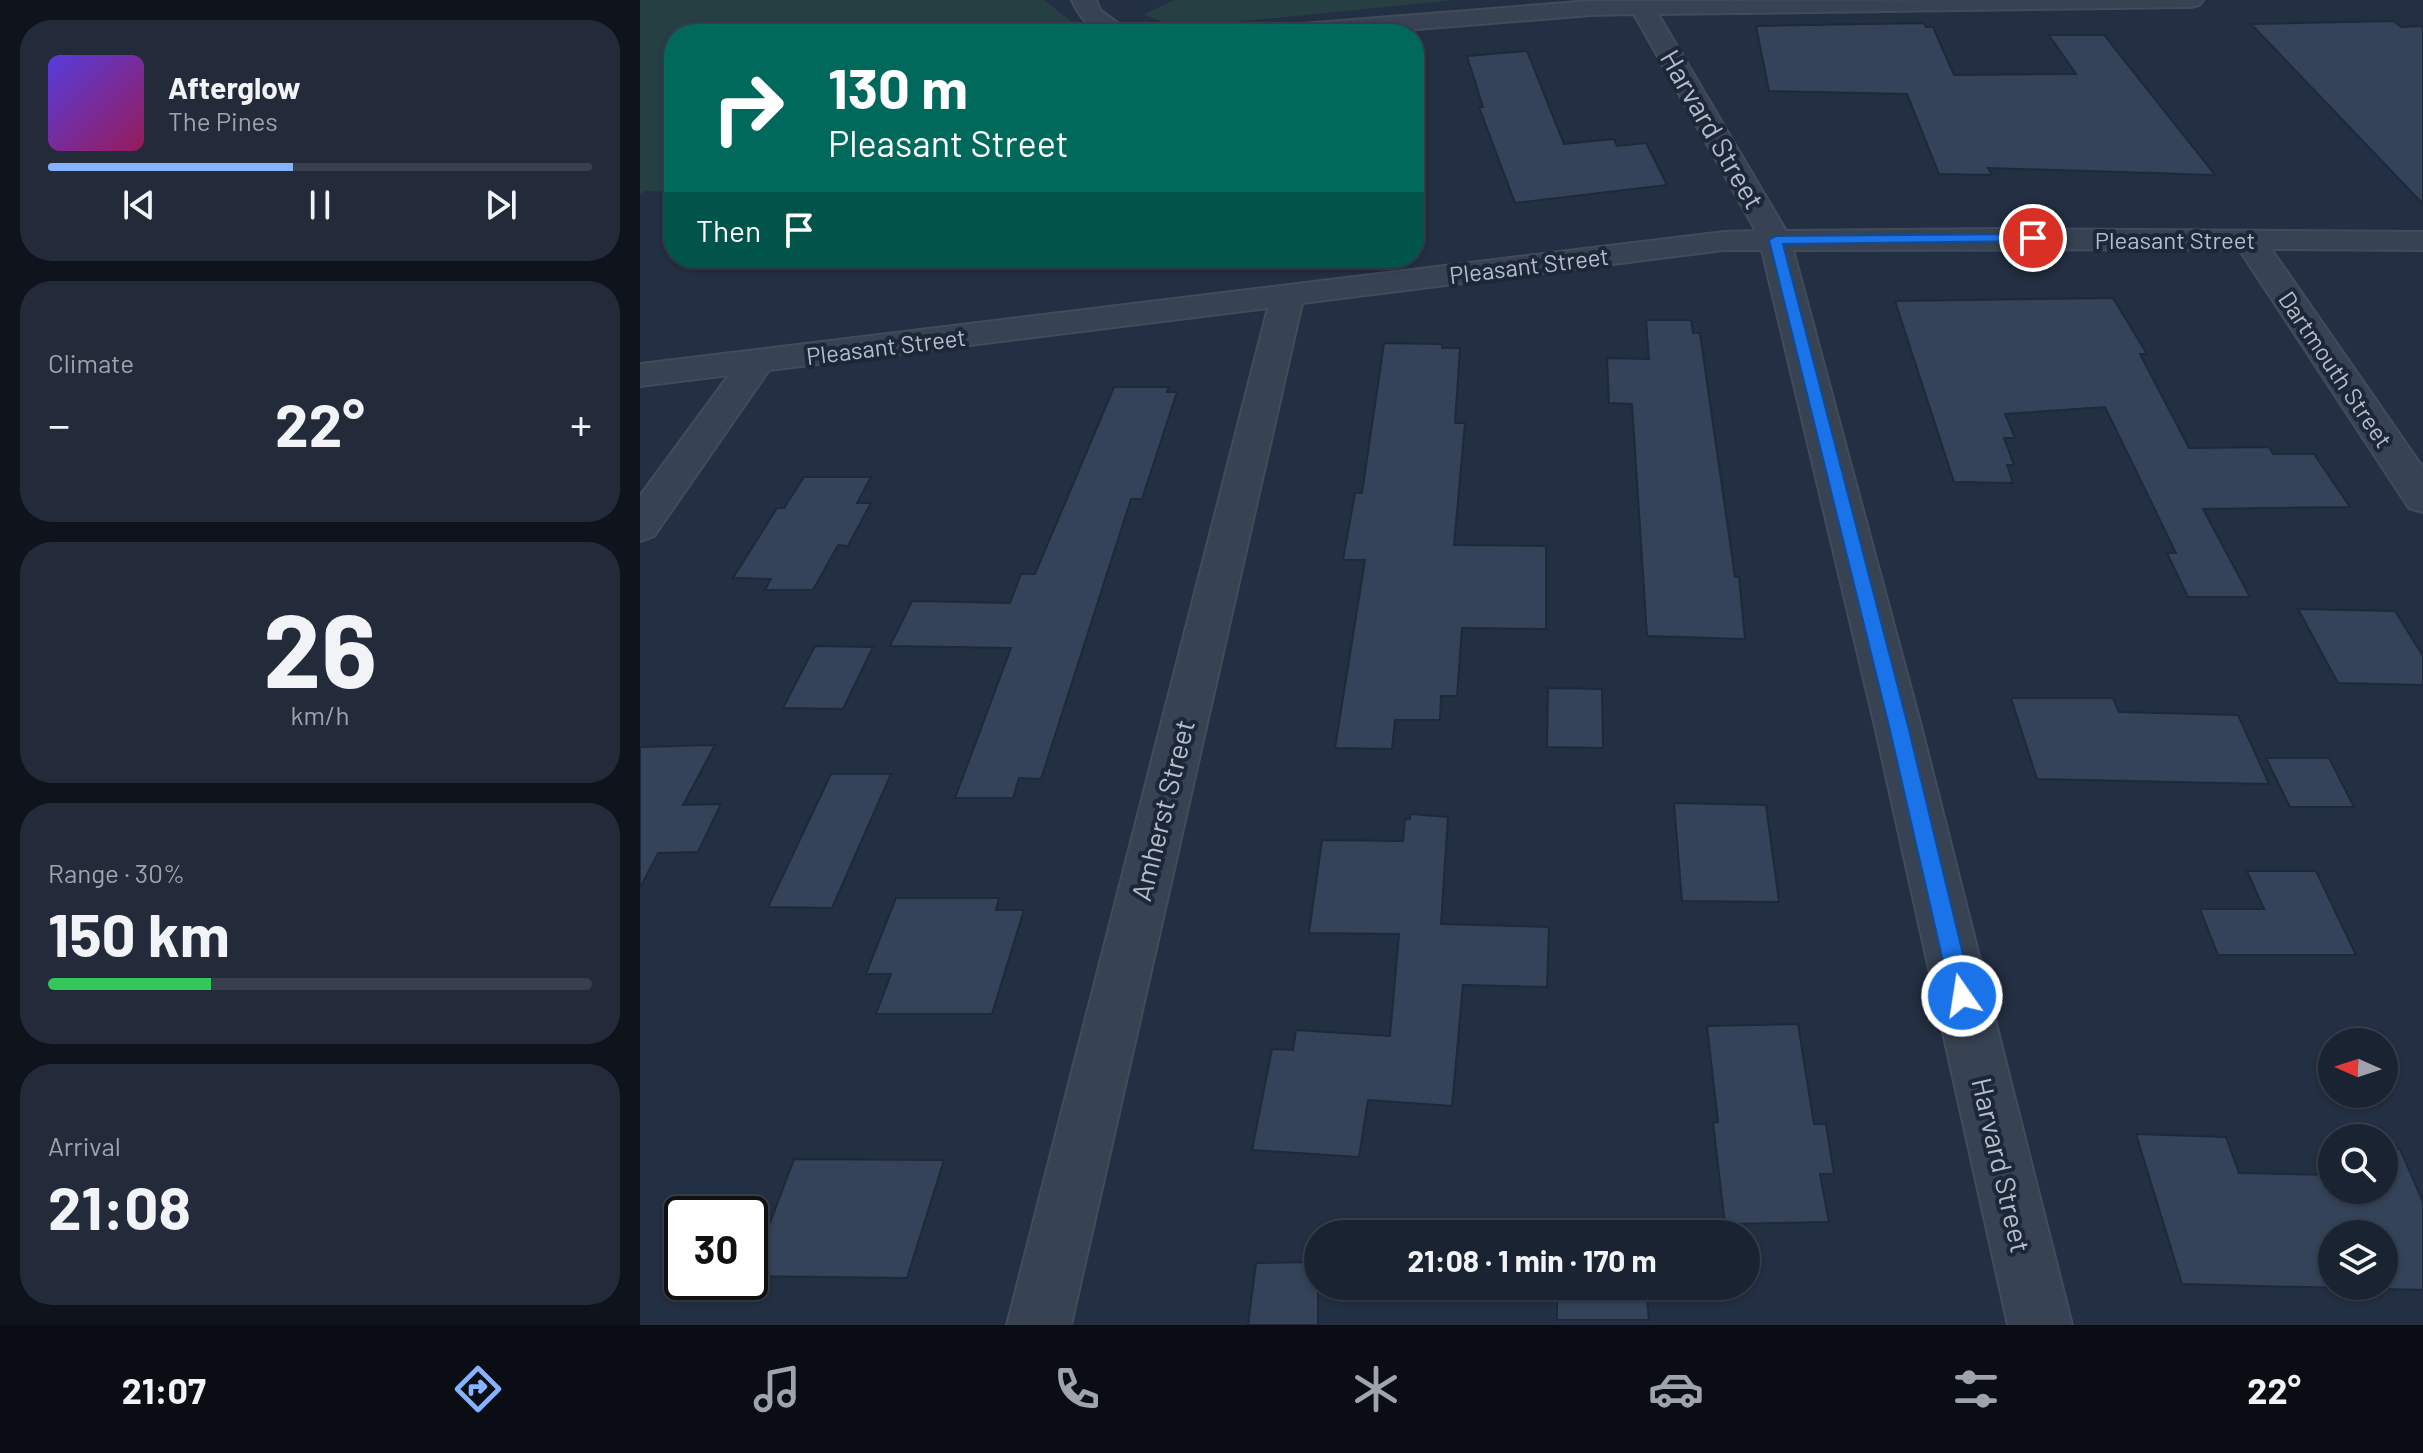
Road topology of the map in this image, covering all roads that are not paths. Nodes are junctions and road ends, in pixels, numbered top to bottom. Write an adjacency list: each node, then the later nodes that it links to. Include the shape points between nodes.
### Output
1 (1084, 0): 4 (street, via 1090,14)
2 (2191, 0): 3 (street)
3 (1642, 7): 5 (street); 6 (street, Harvard Street)
4 (1106, 24)
5 (1389, 24)
6 (1776, 240): 7 (street, Pleasant Street); 9 (street, Pleasant Street, via 1724,241); 15 (street, Harvard Street)
7 (2249, 240): 8 (street, Pleasant Street); 12 (street, Dartmouth Street)
8 (2423, 241)
9 (1287, 296): 10 (street, Pleasant Street); 14 (street, Amherst Street)
10 (757, 362): 11 (street, Pleasant Street); 13 (street)
11 (640, 375)
12 (2423, 498)
13 (640, 526)
14 (1039, 1325)
15 (2040, 1325)

